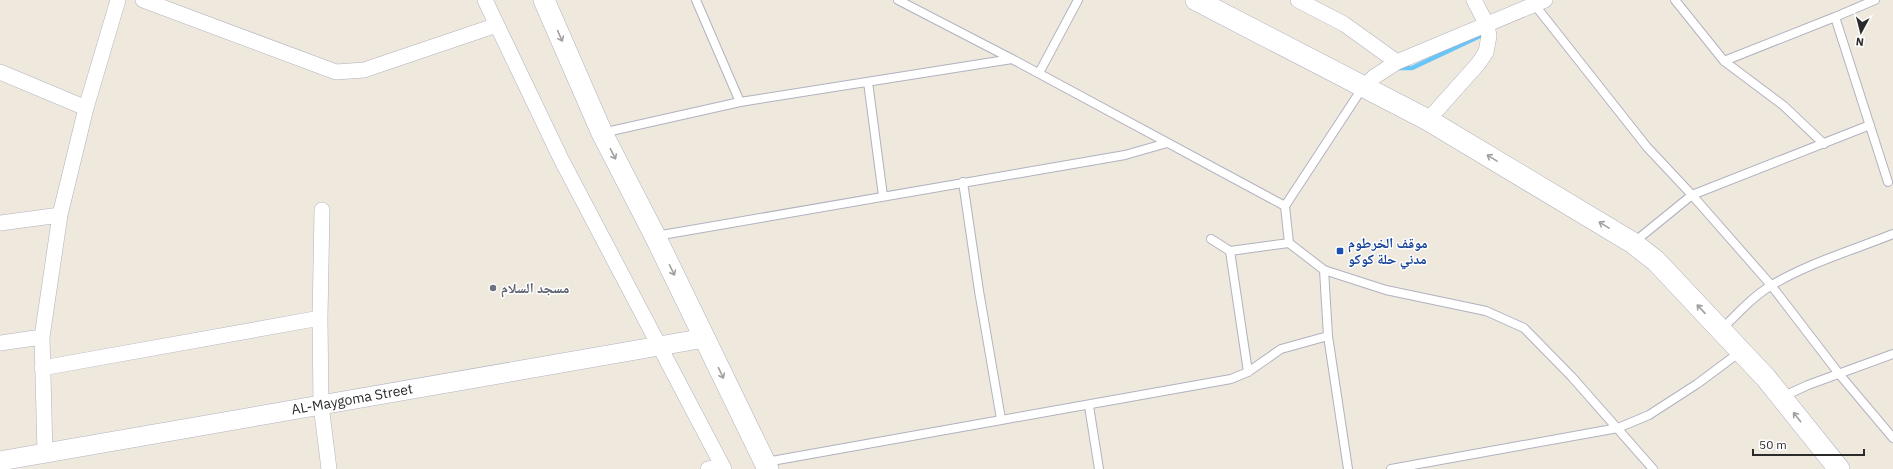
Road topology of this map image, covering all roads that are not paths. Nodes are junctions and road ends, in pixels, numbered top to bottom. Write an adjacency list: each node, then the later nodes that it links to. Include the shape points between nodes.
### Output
1 (118, 0): 25 (street)
2 (485, 0): 15 (street)
3 (544, 0): 28 (main road, one-way to 28)
4 (696, 0): 24 (lane)
5 (898, 0): 17 (lane)
6 (1078, 0): 21 (lane)
7 (1196, 0): 23 (main road)
8 (1298, 0): 19 (street, via 1344,24)
9 (1474, 0): 16 (street)
10 (1675, 0): 18 (lane)
11 (1875, 0): 14 (lane)
12 (149, 1): 15 (street, via 336,72 364,70)
13 (1539, 2): 16 (street); 33 (lane, via 1647,147)
14 (1835, 17): 18 (lane); 27 (lane)
15 (497, 25): 53 (street, via 560,158)
16 (1487, 25): 19 (street); 26 (street, via 1489,36 1486,52)
17 (1012, 59): 21 (lane); 22 (lane)
18 (1724, 61): 30 (lane, via 1784,106)
19 (1397, 62): 23 (street)
20 (0, 72): 25 (street)
21 (1039, 73): 29 (lane)
22 (868, 82): 24 (lane); 34 (lane)
23 (1364, 87): 26 (main road); 35 (lane)
24 (740, 102): 28 (lane)
25 (86, 108): 37 (street)
26 (1428, 120): 43 (main road, one-way to 26)
27 (1870, 125): 30 (lane); 32 (lane)
28 (602, 133): 40 (main road, one-way to 40)
29 (1166, 143): 31 (lane, via 1125,155); 35 (lane)
30 (1824, 144): 33 (lane)
31 (963, 182): 34 (lane); 62 (lane)
32 (1888, 182)
33 (1692, 195): 43 (lane); 46 (lane)
34 (884, 196): 40 (lane)
35 (1285, 206): 42 (lane)
36 (322, 210): 47 (street)
37 (60, 215): 38 (street); 50 (street)
38 (0, 223)
39 (1893, 234): 46 (lane, via 1806,268)
40 (655, 236): 51 (main road, one-way to 51)
41 (1211, 239): 44 (lane)
42 (1289, 243): 44 (lane); 45 (lane)
43 (1633, 243): 48 (main road, one-way to 43, via 1656,261)
44 (1230, 251): 57 (lane)
45 (1324, 270): 49 (lane); 63 (lane, via 1386,290 1486,311 1524,328)
46 (1771, 285): 48 (lane); 58 (lane)
47 (320, 318): 56 (street); 60 (street)
48 (1721, 330): 54 (main road)
49 (1328, 336): 57 (lane, via 1281,349); 71 (lane)
50 (42, 337): 52 (street); 56 (street)
51 (705, 338): 53 (street, AL-Maygoma Street); 67 (main road, one-way to 67)
52 (0, 343)
53 (660, 346): 60 (street, AL-Maygoma Street); 68 (street)
54 (1741, 351): 59 (main road); 63 (lane, via 1649,415)
55 (1893, 354): 58 (lane)
56 (42, 368): 65 (street)
57 (1248, 372): 61 (lane, via 1231,379)
58 (1840, 375): 59 (lane, via 1808,385); 64 (lane)
59 (1782, 398): 74 (main road, one-way to 59)
60 (321, 405): 65 (street, AL-Maygoma Street); 69 (street)
61 (1089, 406): 62 (lane); 70 (lane)
62 (1001, 419): 67 (lane)
63 (1618, 428): 72 (lane); 73 (lane)
64 (1893, 438)
65 (45, 453): 66 (street, AL-Maygoma Street)
66 (0, 461)
67 (766, 466)
68 (718, 468)
69 (329, 469)
70 (1099, 469)
71 (1348, 469)
72 (1391, 469)
73 (1653, 469)
74 (1839, 469)

